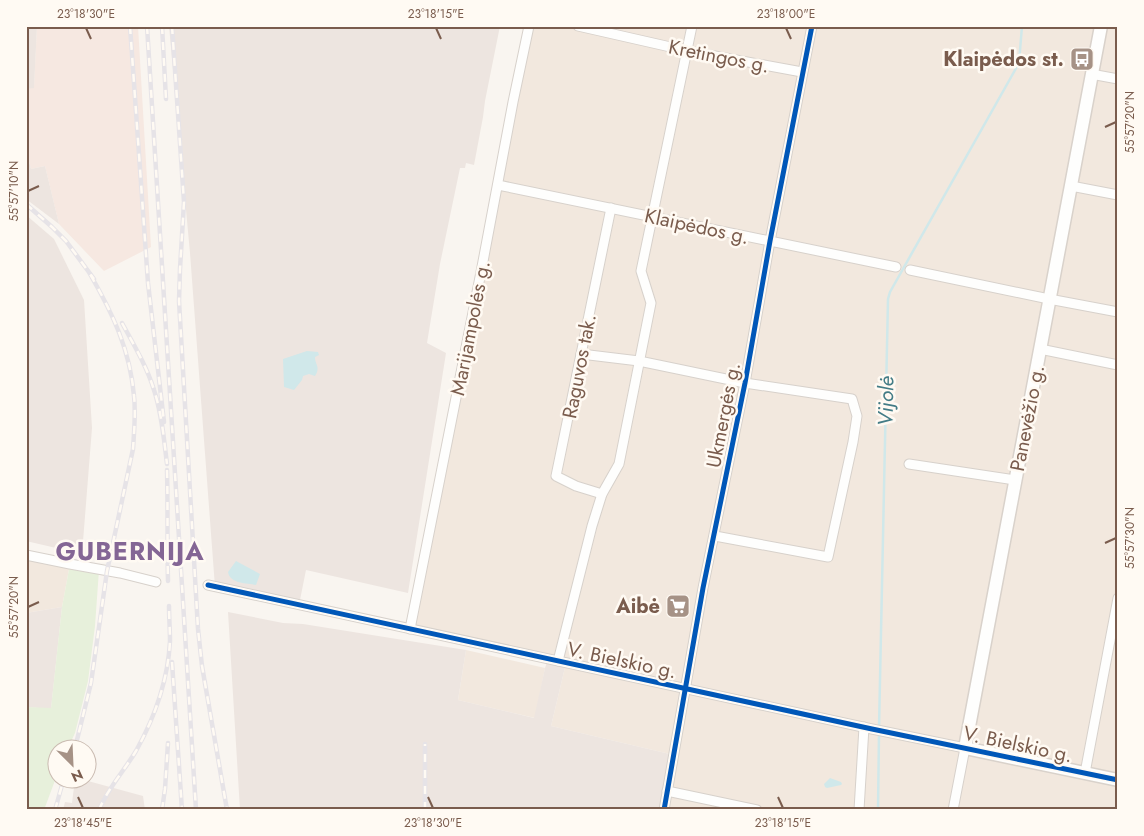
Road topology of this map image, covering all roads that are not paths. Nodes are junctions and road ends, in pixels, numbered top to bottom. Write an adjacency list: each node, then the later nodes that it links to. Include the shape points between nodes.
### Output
1 (529, 26): 10 (street, Marijampolės g.)
2 (578, 26): 6 (street, Kretingos g.)
3 (692, 26): 6 (street)
4 (812, 26): 7 (street, Ukmergės g.)
5 (1101, 26): 8 (street, Panevėžio g.)
6 (688, 51): 7 (street, Kretingos g.); 14 (street)
7 (802, 72): 15 (street, Ukmergės g.)
8 (1091, 74): 9 (street); 11 (street, Panevėžio g.)
9 (1118, 79)
10 (498, 185): 13 (street, Klaipėdos g.); 33 (street, Marijampolės g.)
11 (1071, 186): 12 (street); 18 (street, Panevėžio g.)
12 (1118, 195)
13 (611, 208): 14 (street, Klaipėdos g.); 21 (street, Raguvos tak.)
14 (652, 217): 15 (street, Klaipėdos g.); 22 (street, via 641,271 651,303)
15 (770, 241): 16 (street, Klaipėdos g.); 24 (street, Ukmergės g.)
16 (896, 267)
17 (910, 270): 18 (street)
18 (1049, 299): 19 (street); 20 (street, Panevėžio g.)
19 (1118, 312)
20 (1040, 349): 23 (street); 26 (street, Panevėžio g.)
21 (581, 354): 22 (street); 27 (street, Raguvos tak., via 556,476)
22 (639, 361): 24 (street); 27 (street, via 619,464)
23 (1118, 365)
24 (745, 383): 28 (street, Ukmergės g.); 28 (street, via 852,398 857,416 853,442 828,557)
25 (909, 464): 26 (street)
26 (1015, 480): 37 (street, Panevėžio g.)
27 (602, 494): 34 (street)
28 (715, 536): 35 (street, Ukmergės g.)
29 (26, 555): 30 (street)
30 (156, 582)
31 (208, 585): 33 (street, V. Bielskio g.)
32 (1118, 598): 38 (street)
33 (410, 629): 34 (street, V. Bielskio g.)
34 (558, 661): 35 (street, V. Bielskio g.)
35 (686, 689): 36 (street, V. Bielskio g.); 40 (street, Ukmergės g.)
36 (868, 728): 37 (street, V. Bielskio g.); 43 (street)
37 (965, 748): 38 (street, V. Bielskio g.); 44 (street, Panevėžio g.)
38 (1085, 773): 39 (street, V. Bielskio g.)
39 (1118, 780)
40 (667, 791): 41 (street, Ukmergės g.); 42 (street)
41 (664, 810)
42 (757, 810)
43 (859, 810)
44 (953, 810)

